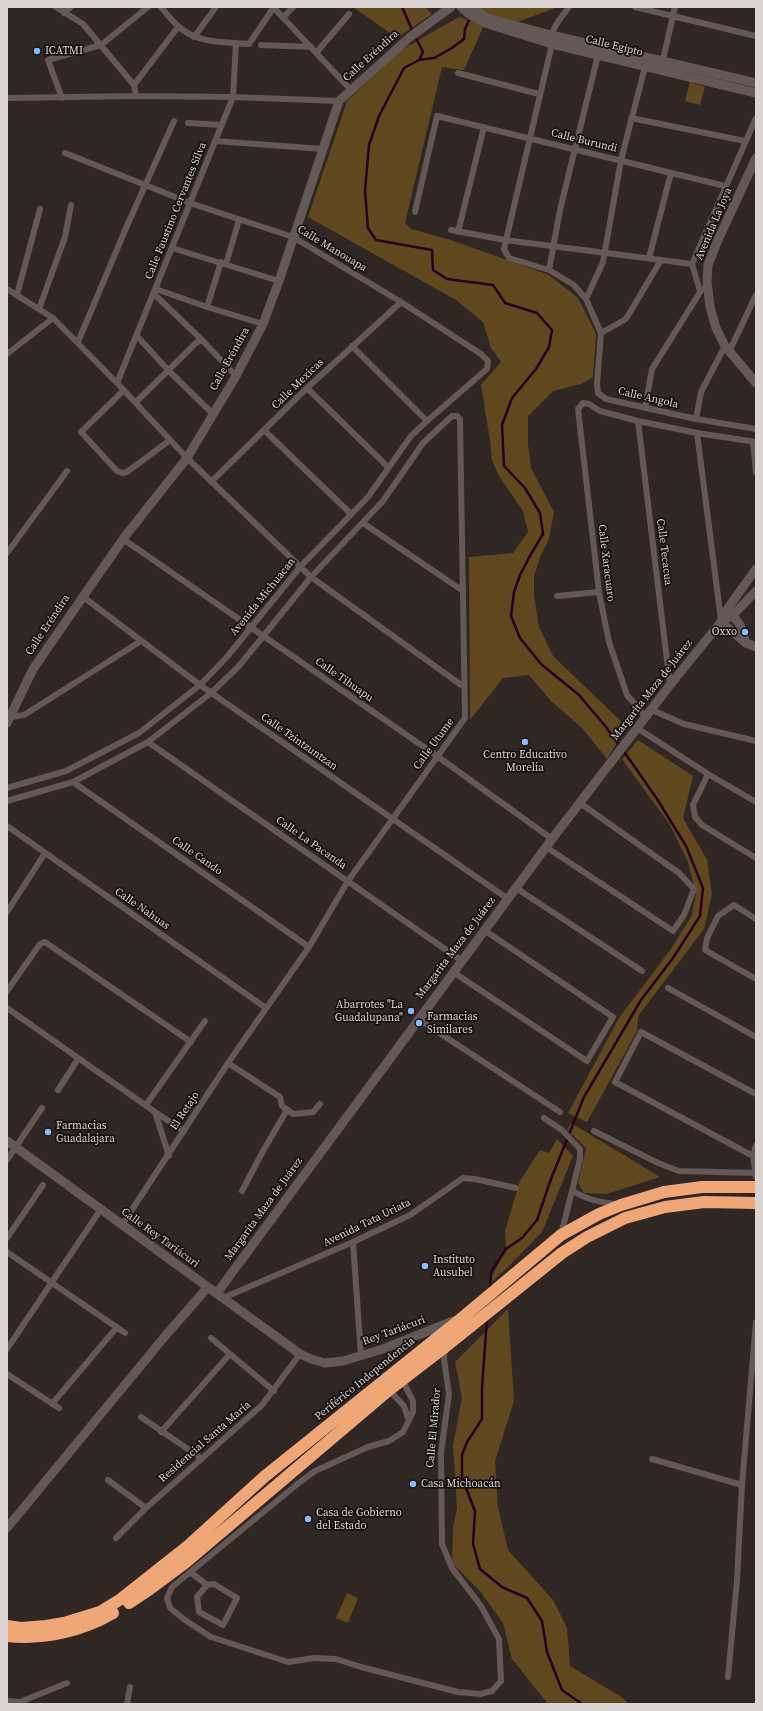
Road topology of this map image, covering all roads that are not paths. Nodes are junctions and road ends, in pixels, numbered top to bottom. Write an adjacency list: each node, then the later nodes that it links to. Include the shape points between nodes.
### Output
1 (56, 7): 14 (street)
2 (71, 7): 14 (street)
3 (148, 7): 23 (street)
4 (161, 7): 18 (street)
5 (216, 7): 20 (street)
6 (273, 7): 17 (street); 22 (street, via 249,44)
7 (293, 7): 17 (street)
8 (452, 7): 33 (street, Calle Eréndira, via 410,37)
9 (461, 7): 13 (street, Calle Egipto)
10 (569, 7): 21 (street, via 553,30)
11 (635, 7): 16 (street)
12 (676, 7): 16 (street)
13 (471, 10): 21 (street, Calle Egipto, via 486,21)
14 (64, 13): 23 (street, via 83,24)
15 (349, 14): 26 (street)
16 (673, 16): 19 (street); 29 (street)
17 (284, 18): 25 (street)
18 (178, 27): 20 (street); 32 (street)
19 (756, 36)
20 (194, 37): 22 (street)
21 (551, 39): 27 (street, Calle Egipto); 28 (street, Calle Egipto); 35 (street)
22 (236, 43): 37 (street, Calle Faustino Cervantes Silva)
23 (101, 45): 32 (street); 39 (street, via 48,60)
24 (261, 45): 25 (street)
25 (311, 47): 26 (street)
26 (316, 52): 33 (street)
27 (598, 55): 28 (street, Calle Egipto); 51 (street)
28 (646, 62): 29 (street, Calle Egipto); 41 (street)
29 (661, 65): 31 (street, Calle Egipto); 34 (street, Calle Egipto)
30 (458, 73): 35 (street)
31 (756, 83)
32 (134, 85): 36 (street)
33 (351, 90): 40 (street, Calle Eréndira)
34 (756, 93)
35 (539, 94): 47 (street)
36 (136, 96): 37 (street); 39 (street)
37 (233, 97): 40 (street); 45 (street, Calle Faustino Cervantes Silva)
38 (7, 98): 39 (street)
39 (62, 98)
40 (339, 101): 50 (street, Calle Eréndira)
41 (632, 118): 49 (street); 54 (street)
42 (756, 118): 49 (street, Avenida La Joya)
43 (174, 121): 56 (street)
44 (188, 123): 45 (street)
45 (222, 125): 48 (street, Calle Faustino Cervantes Silva)
46 (484, 127): 47 (street, Calle Burundi); 61 (street, Calle Burundi, via 437,116); 64 (street)
47 (529, 137): 51 (street, Calle Burundi); 66 (street)
48 (215, 141): 50 (street); 58 (street, Calle Faustino Cervantes Silva)
49 (745, 141): 57 (street, Avenida La Joya)
50 (323, 148): 65 (street, Calle Eréndira)
51 (575, 149): 54 (street, Calle Burundi); 67 (street)
52 (65, 153): 56 (street, Calle Manouapa)
53 (756, 158): 76 (street, Avenida La Joya, via 717,242 708,265)
54 (621, 160): 55 (street, Calle Burundi); 69 (street)
55 (671, 173): 57 (street, Calle Burundi); 70 (street)
56 (145, 186): 58 (street, Calle Manouapa); 91 (street)
57 (725, 186): 73 (street, Avenida La Joya)
58 (190, 203): 62 (street, Calle Manouapa); 68 (street, Calle Faustino Cervantes Silva)
59 (71, 205): 85 (street, via 65,237)
60 (40, 209): 80 (street)
61 (415, 212)
62 (239, 220): 65 (street, Calle Manouapa); 72 (street)
63 (451, 230): 64 (street)
64 (458, 232): 66 (street)
65 (294, 236): 75 (street, Calle Eréndira); 83 (street, Calle Manouapa)
66 (505, 240): 67 (street); 74 (street, Calle Angola, via 504,249 509,258)
67 (553, 246): 69 (street); 74 (street)
68 (172, 248): 72 (street); 78 (street, Calle Faustino Cervantes Silva)
69 (604, 253): 70 (street); 82 (street, via 603,262)
70 (649, 258): 71 (street)
71 (661, 260): 73 (street); 88 (street, via 626,319)
72 (223, 263): 75 (street); 84 (street)
73 (692, 264): 79 (street, Avenida La Joya)
74 (549, 270): 82 (street, Calle Angola, via 574,285)
75 (279, 281): 87 (street, Calle Eréndira)
76 (707, 281): 79 (street); 93 (street, Avenida La Joya, via 716,328)
77 (7, 289): 80 (street)
78 (155, 291): 84 (street); 89 (street, Calle Faustino Cervantes Silva); 90 (street)
79 (700, 291): 103 (street, via 652,369)
80 (17, 295): 85 (street)
81 (756, 295): 93 (street)
82 (586, 299): 88 (street, Calle Angola)
83 (401, 302): 92 (street, Calle Mexicas); 95 (street, Calle Manouapa)
84 (207, 307): 87 (street)
85 (39, 308): 86 (street)
86 (53, 318): 91 (street); 94 (street)
87 (263, 324): 97 (street, Calle Eréndira)
88 (601, 333): 103 (street, Calle Angola, via 596,384 598,392 606,399)
89 (137, 336): 96 (street); 98 (street, Calle Faustino Cervantes Silva)
90 (202, 340): 96 (street); 97 (street)
91 (78, 342): 98 (street)
92 (352, 346): 100 (street, Calle Mexicas); 106 (street)
93 (727, 349): 99 (street, Avenida La Joya); 105 (street, via 701,392)
94 (7, 354)
95 (488, 361): 106 (street, Avenida Michuacan, via 487,370)
96 (169, 371): 102 (street); 104 (street)
97 (236, 376): 104 (street, Calle Eréndira)
98 (117, 383): 101 (street)
99 (756, 384)
100 (307, 388): 109 (street, Calle Mexicas); 114 (street)
101 (124, 390): 102 (street); 111 (street, via 81,432 117,471 127,472)
102 (136, 402): 111 (street)
103 (645, 408): 105 (street, Calle Angola)
104 (214, 414): 113 (street, Calle Eréndira)
105 (696, 419): 108 (street, Calle Angola)
106 (427, 421): 114 (street, Avenida Michuacan, via 411,436)
107 (638, 421): 110 (street); 127 (street, Calle Xaracuaro, via 600,412 589,404 583,403 578,410); 139 (street, Calle Tecacua)
108 (756, 429)
109 (264, 430): 117 (street, Calle Mexicas); 118 (street)
110 (698, 433): 112 (street); 130 (street)
111 (170, 440): 113 (street)
112 (755, 442): 116 (street)
113 (187, 458): 117 (street); 120 (street, Calle Eréndira)
114 (388, 467): 118 (street, Avenida Michuacan, via 368,497)
115 (68, 471): 121 (street)
116 (756, 472)
117 (211, 482): 122 (street)
118 (351, 514): 122 (street, Avenida Michuacan)
119 (363, 523): 124 (street); 125 (street); 125 (street, Calle Utume, via 383,501 423,443 452,416 457,416 460,419)
120 (123, 539): 128 (street, Calle Eréndira); 133 (street, Calle Tihuapu)
121 (7, 553)
122 (300, 567): 124 (street); 133 (street, Avenida Michuacan)
123 (756, 569): 131 (street, Margarita Maza de Juárez)
124 (311, 577): 134 (street); 140 (street)
125 (463, 591): 140 (street, Calle Utume)
126 (756, 591): 131 (street, Margarita Maza de Juárez)
127 (599, 592): 129 (street); 142 (street, Calle Xaracuaro, via 609,642 627,695)
128 (82, 596): 135 (street, Calle Tzintzuntzan); 143 (street, Calle Eréndira, via 33,669)
129 (557, 596)
130 (718, 599): 131 (street); 132 (street)
131 (730, 611): 132 (street, Margarita Maza de Juárez); 136 (street, via 740,625)
132 (721, 622): 136 (street); 139 (street, Margarita Maza de Juárez)
133 (250, 628): 134 (street, Calle Tihuapu); 138 (street, Avenida Michuacan)
134 (263, 636): 141 (street); 147 (street, Calle Tihuapu)
135 (141, 641): 138 (street, Calle Tzintzuntzan); 143 (street, via 24,715)
136 (746, 643): 137 (street)
137 (756, 647)
138 (200, 685): 141 (street, Calle Tzintzuntzan); 150 (street, Avenida Michuacan, via 139,733 66,771)
139 (670, 685): 142 (street, Margarita Maza de Juárez)
140 (464, 687): 147 (street, Calle Utume, via 465,718)
141 (211, 693): 146 (street); 154 (street, Calle Tzintzuntzan)
142 (649, 713): 144 (street, Margarita Maza de Juárez); 145 (street)
143 (9, 720)
144 (635, 730): 148 (street); 153 (street, Margarita Maza de Juárez)
145 (756, 741)
146 (148, 742): 149 (street); 160 (street, Calle La Pacanda)
147 (437, 756): 154 (street, Calle Utume); 156 (street, Calle Tihuapu)
148 (708, 774): 152 (street); 159 (street, via 693,805 695,817 702,826)
149 (73, 782): 151 (street); 166 (street, Calle Cando)
150 (7, 788)
151 (7, 800)
152 (756, 802)
153 (580, 803): 156 (street, Margarita Maza de Juárez); 157 (street, via 679,873 694,889 684,915 673,931)
154 (393, 819): 160 (street, Calle Utume); 162 (street, Calle Tzintzuntzan)
155 (7, 826): 158 (street, Calle Nahuas)
156 (552, 839): 157 (street, Margarita Maza de Juárez)
157 (546, 848): 161 (street, Margarita Maza de Juárez)
158 (45, 853): 163 (street); 174 (street, Calle Nahuas)
159 (756, 858)
160 (348, 881): 166 (street, Calle Utume); 167 (street, Calle La Pacanda)
161 (516, 888): 162 (street, Margarita Maza de Juárez); 168 (street)
162 (508, 899): 165 (street, Margarita Maza de Juárez)
163 (7, 912)
164 (756, 919): 170 (street, via 734,905 718,916 707,938 706,950)
165 (484, 930): 167 (street, Margarita Maza de Juárez); 169 (street, via 613,1017 587,1061)
166 (309, 947): 174 (street, Calle Utume)
167 (462, 961): 169 (street, Margarita Maza de Juárez)
168 (642, 971)
169 (453, 972): 175 (street, Margarita Maza de Juárez)
170 (756, 979)
171 (668, 988): 177 (street)
172 (7, 991): 178 (street, via 40,944 45,942)
173 (7, 1008): 179 (street)
174 (266, 1008): 180 (street, El Retajo)
175 (418, 1019): 188 (street); 214 (street, Margarita Maza de Juárez)
176 (205, 1021): 178 (street)
177 (756, 1037)
178 (191, 1042): 184 (street)
179 (78, 1059): 181 (street); 184 (street)
180 (228, 1063): 186 (street, via 280,1097 282,1106); 190 (street, El Retajo)
181 (58, 1090)
182 (756, 1094): 196 (street, via 641,1032 615,1082)
183 (320, 1104): 186 (street, via 314,1112 293,1114)
184 (146, 1105): 187 (street)
185 (42, 1108): 194 (street)
186 (287, 1110): 202 (street)
187 (155, 1112): 190 (street); 195 (street)
188 (560, 1112)
189 (544, 1118): 203 (street, via 562,1130 580,1149)
190 (184, 1131): 195 (street, El Retajo)
191 (594, 1131): 198 (street, via 658,1163 680,1171)
192 (7, 1141): 194 (street, Calle Rey Tariácuri)
193 (756, 1145): 196 (street)
194 (16, 1148): 197 (street); 206 (street, Calle Rey Tariácuri)
195 (169, 1156): 207 (street, El Retajo)
196 (753, 1156): 198 (street)
197 (7, 1160)
198 (755, 1175)
199 (43, 1185): 209 (street)
200 (756, 1187): 205 (highway, Periférico Independencia, via 702,1187 671,1191)
201 (516, 1188): 210 (street, Avenida Tata Uriata, via 463,1178 410,1215)
202 (242, 1191)
203 (572, 1191): 205 (street, via 583,1198); 208 (street)
204 (756, 1203): 215 (highway, Periférico Independencia, via 685,1203 624,1218 562,1253 492,1309)
205 (621, 1205): 208 (highway, Periférico Independencia)
206 (101, 1209): 207 (street, Calle Rey Tariácuri); 212 (street)
207 (122, 1225): 213 (street, Calle Rey Tariácuri)
208 (561, 1235): 215 (highway, Periférico Independencia, via 482,1301)
209 (7, 1238)
210 (353, 1242): 214 (street, Avenida Tata Uriata); 224 (street)
211 (7, 1252): 212 (street)
212 (52, 1282): 217 (street); 221 (street)
213 (208, 1287): 214 (street, Calle Rey Tariácuri); 239 (street)
214 (220, 1296): 223 (street, Calle Rey Tariácuri)
215 (469, 1322): 220 (highway, Periférico Independencia); 224 (street, Rey Tariácuri, via 424,1333); 243 (highway, Periférico Independencia, via 264,1477 188,1546 121,1599 100,1612 64,1622 21,1628)
216 (756, 1322): 237 (street)
217 (117, 1327): 218 (street); 229 (street)
218 (125, 1333)
219 (211, 1338): 222 (street)
220 (445, 1347): 226 (highway, Periférico Independencia); 241 (street, Calle El Mirador, via 444,1359 449,1394 441,1454 442,1544 452,1568 481,1606 499,1638 501,1681 492,1691 480,1694 458,1692 336,1659 314,1658 288,1662 211,1637 170,1608 167,1598 172,1587)
221 (7, 1349)
222 (230, 1354): 228 (street); 233 (street)
223 (300, 1354): 224 (street, Rey Tariácuri, via 326,1363); 228 (street, Residencial Santa María)
224 (361, 1356)
225 (7, 1374): 229 (street)
226 (402, 1380): 227 (highway, Periférico Independencia); 232 (street, Calle El Mirador, via 413,1401 413,1412)
227 (389, 1390): 232 (street, via 404,1406); 244 (highway, Periférico Independencia, via 185,1563 123,1607 97,1622 64,1633)
228 (274, 1391): 234 (street, Residencial Santa María, via 262,1405)
229 (52, 1404): 230 (street)
230 (59, 1408)
231 (141, 1417): 233 (street)
232 (409, 1421): 241 (street, Calle El Mirador, via 403,1432 389,1441 361,1450 315,1471)
233 (161, 1432): 234 (street)
234 (201, 1458): 238 (street, Residencial Santa María)
235 (652, 1459): 237 (street)
236 (108, 1480): 238 (street)
237 (742, 1485): 245 (street)
238 (146, 1508): 240 (street, Residencial Santa María)
239 (7, 1528)
240 (116, 1538)
241 (190, 1572): 242 (street)
242 (208, 1585): 242 (street, via 197,1597 199,1612 223,1625 237,1598 214,1584)
243 (7, 1626)
244 (7, 1636)
245 (728, 1677)
246 (67, 1683): 248 (street, via 20,1702)
247 (130, 1687): 249 (street)
248 (7, 1701)
249 (127, 1704)

